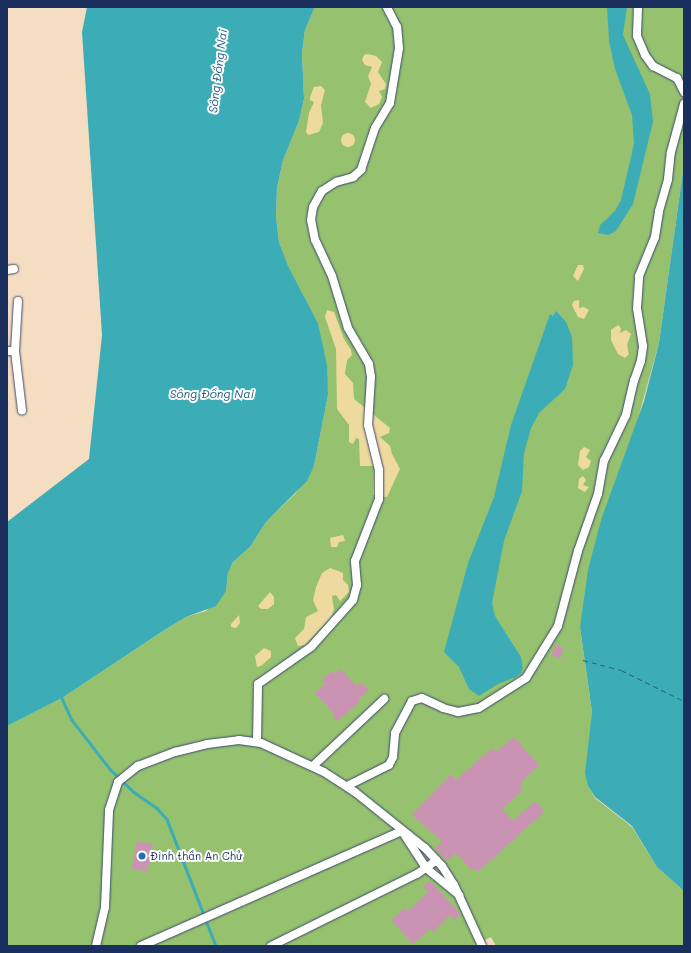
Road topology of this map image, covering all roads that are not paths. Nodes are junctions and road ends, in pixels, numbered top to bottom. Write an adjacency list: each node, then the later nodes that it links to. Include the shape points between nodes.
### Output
1 (388, 7): 9 (street, via 397,27 399,48 390,103 375,128 361,170 353,177 336,182 322,192 313,207 311,220 315,240 332,276 348,328 369,364 371,377 368,425 379,470 379,499 355,561 357,585 353,600 311,647 258,684)
2 (638, 7): 3 (street, via 637,36 645,56 653,66 677,78)
3 (684, 92)
4 (684, 104): 11 (street, via 671,152 668,179 655,237 639,276 638,308 643,346 641,361 626,415 605,457 598,494 578,551 558,626 526,678 479,708 458,712 426,699 414,700 398,726 389,765)
5 (18, 301): 6 (street)
6 (11, 351): 7 (street)
7 (22, 411)
8 (384, 699): 10 (street)
9 (257, 742): 10 (street); 16 (street, via 232,740 191,747 146,763 118,782 108,818 105,907)
10 (313, 766): 11 (street)
11 (347, 786): 12 (street)
12 (402, 831): 13 (street); 14 (street); 17 (street)
13 (437, 860): 14 (street); 15 (street)
14 (426, 868): 15 (street); 18 (street)
15 (459, 896): 19 (street)
16 (96, 946)
17 (141, 946)
18 (271, 946)
19 (482, 946)

